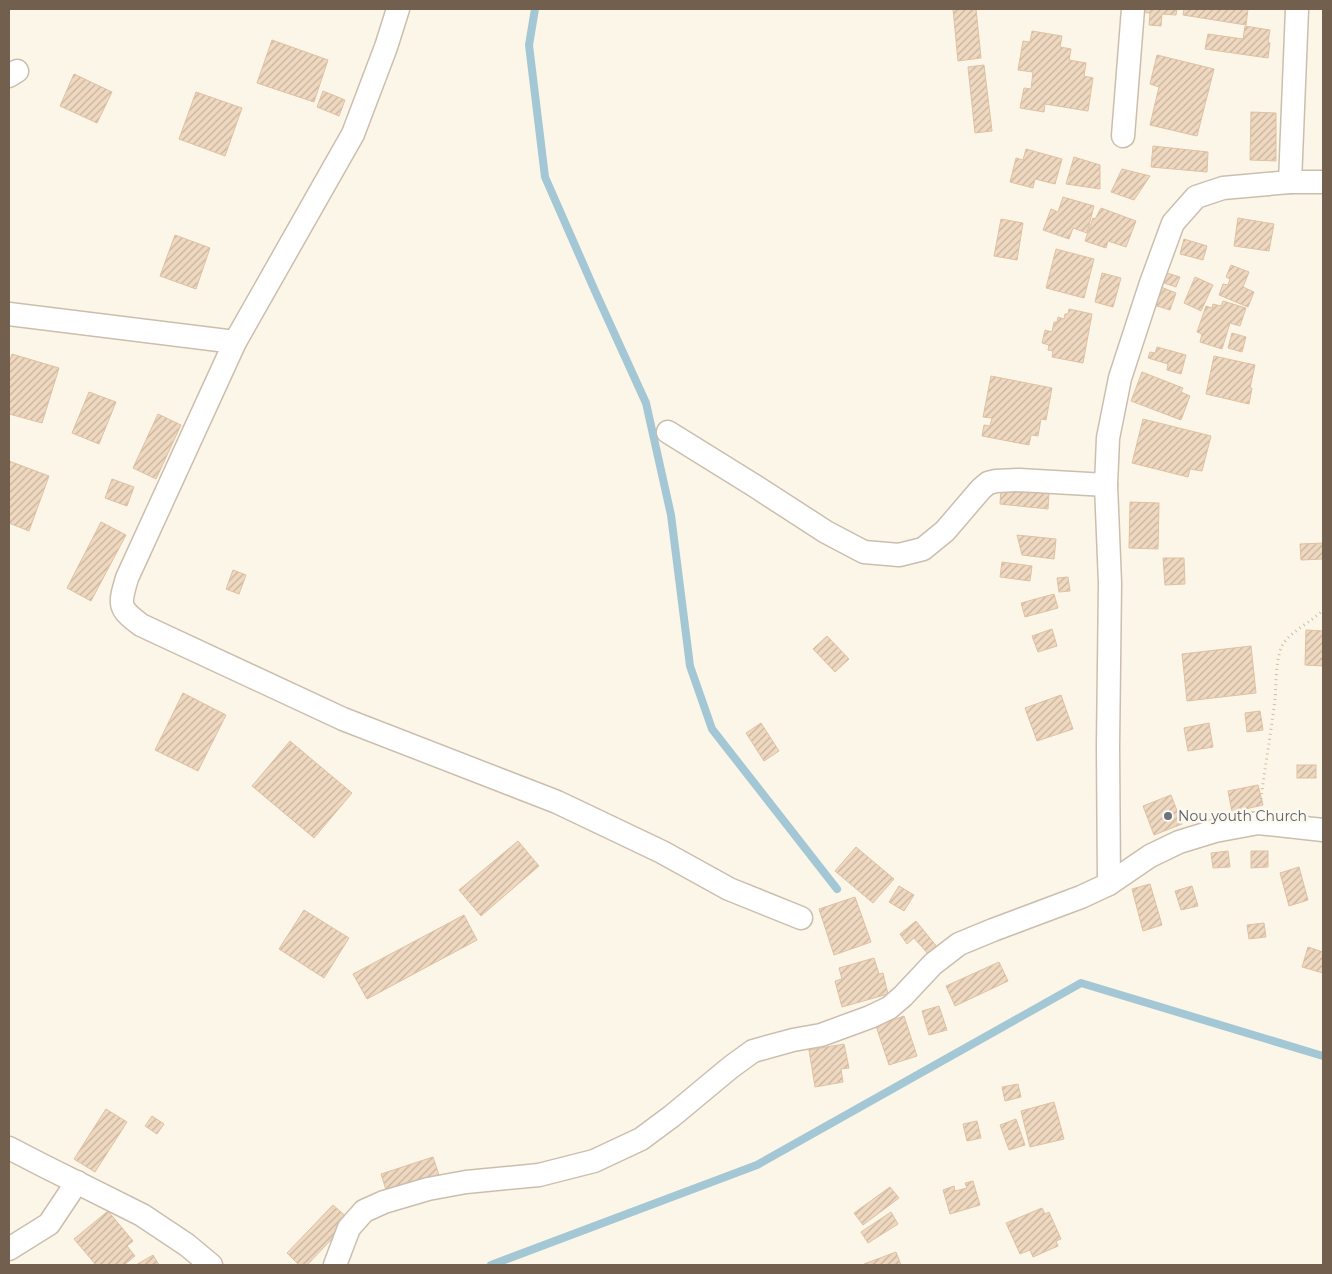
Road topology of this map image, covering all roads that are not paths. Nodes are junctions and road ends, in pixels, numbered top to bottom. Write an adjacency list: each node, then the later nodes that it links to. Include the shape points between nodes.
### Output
1 (398, 9): 8 (street, via 353,134)
2 (1133, 9): 4 (street)
3 (1298, 9): 5 (street)
4 (1123, 136)
5 (1290, 182): 6 (street); 10 (street, via 1223,188 1196,197 1173,223 1120,378 1108,438)
6 (1323, 182)
7 (9, 314): 8 (street)
8 (235, 342): 13 (street, via 127,578 121,597 129,616 141,626 343,719 557,802 662,852 729,889)
9 (668, 432): 10 (street, via 826,532 864,552 899,555 924,549 945,531 988,483 1019,480)
10 (1106, 485): 12 (street, via 1110,583)
11 (1323, 830): 12 (street, via 1258,824 1215,831 1179,842 1150,856)
12 (1109, 884): 18 (street, via 959,944 933,964 889,1008 870,1017 821,1035 753,1052 641,1139 594,1161 539,1174 428,1189 364,1211 349,1228)
13 (801, 918)
14 (9, 1148): 15 (street)
15 (77, 1182): 16 (street, via 49,1224); 17 (street, via 142,1215)
16 (9, 1249)
17 (211, 1265)
18 (335, 1265)

